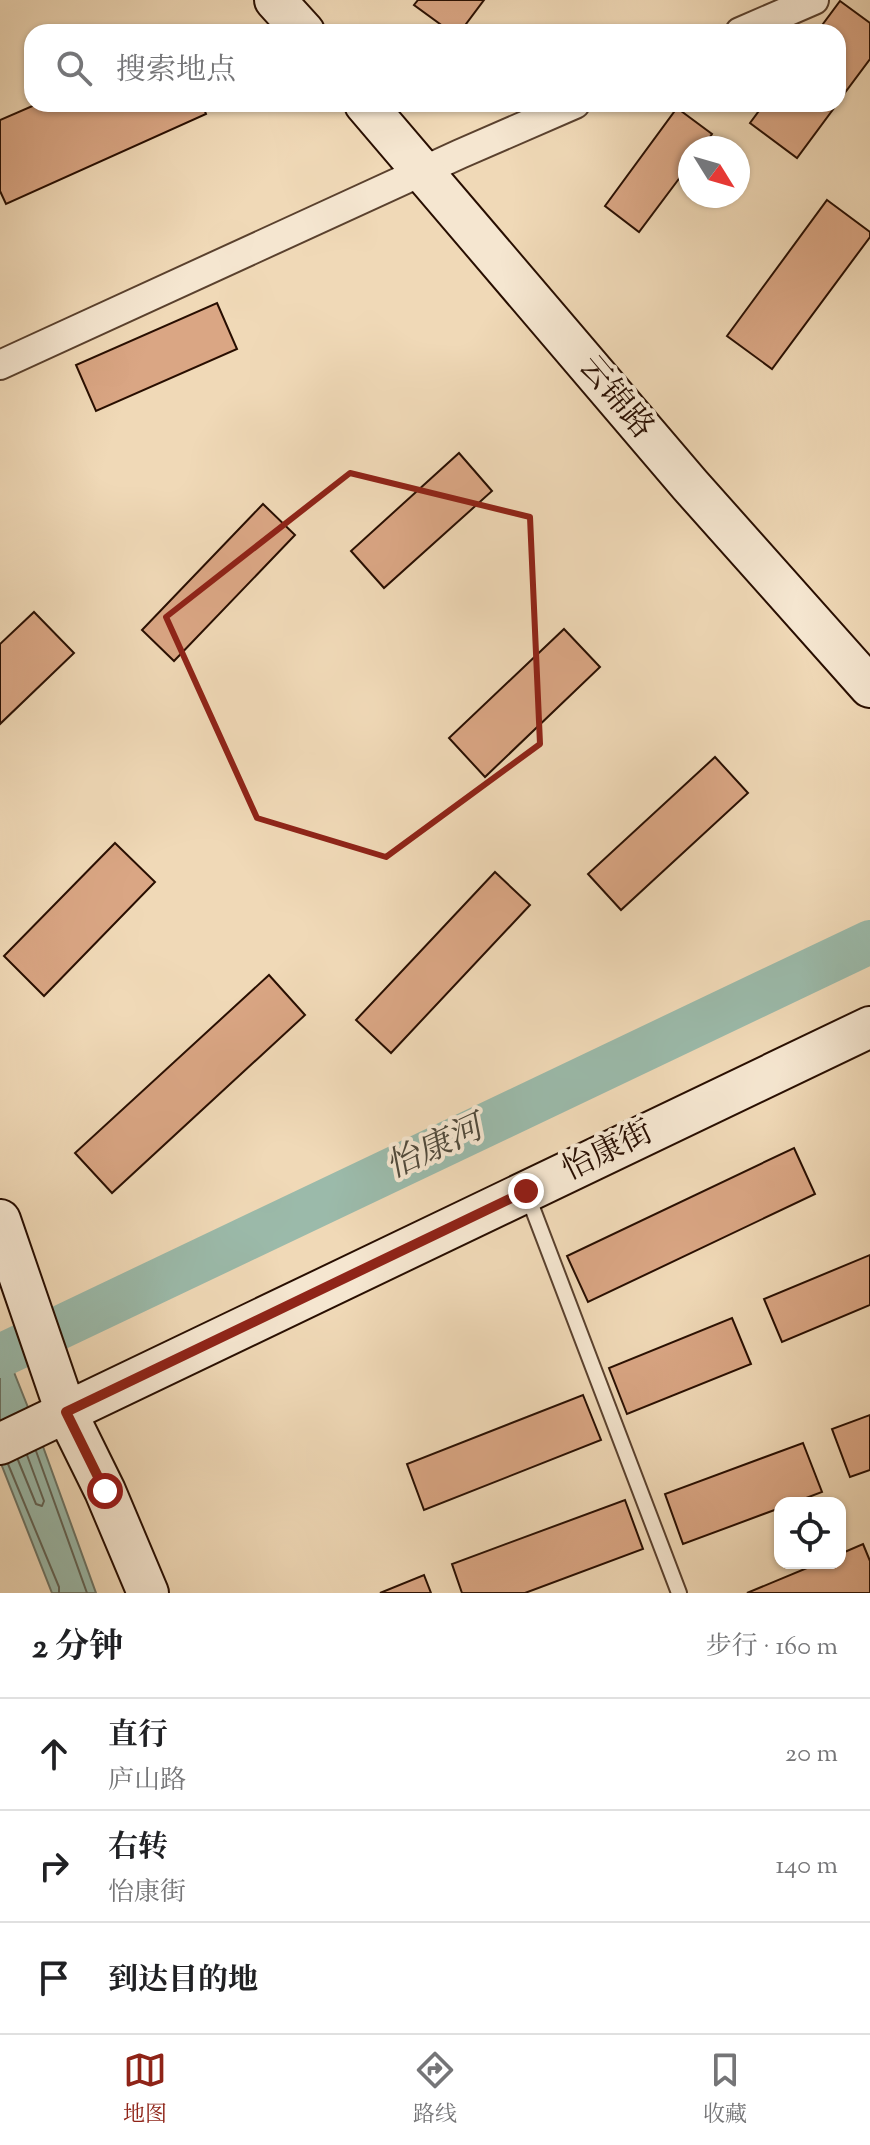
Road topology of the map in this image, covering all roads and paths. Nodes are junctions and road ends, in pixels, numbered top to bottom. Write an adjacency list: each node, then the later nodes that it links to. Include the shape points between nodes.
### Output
1 (275, 0): 3 (street)
2 (814, 0): 4 (street)
3 (297, 24)
4 (758, 24)
5 (372, 112): 7 (street, 云锦路)
6 (557, 112): 7 (street)
7 (423, 172): 8 (street); 9 (street, 云锦路)
8 (0, 365)
9 (870, 687)
10 (870, 1027): 11 (street, 怡康街)
11 (526, 1191): 13 (street, 怡康街); 15 (lane)
12 (5, 1233): 13 (street)
13 (40, 1420): 14 (street, via 105,1491)
14 (148, 1593)
15 (679, 1593)

